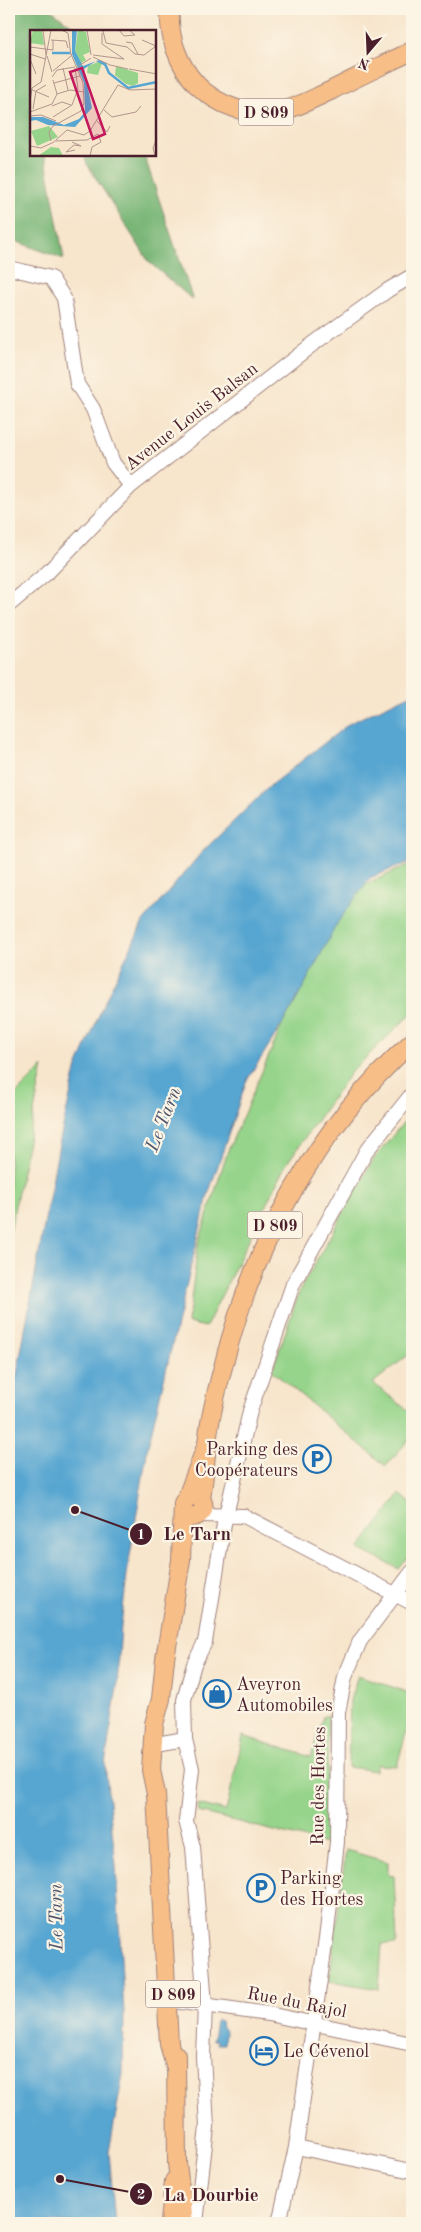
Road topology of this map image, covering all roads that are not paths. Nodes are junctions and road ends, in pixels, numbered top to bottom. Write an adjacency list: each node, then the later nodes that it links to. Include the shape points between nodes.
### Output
1 (170, 9): 2 (main road, D 809, via 172,39 192,80 206,93 240,110 278,112)
2 (412, 51)
3 (9, 268): 5 (street, via 52,278 64,298 77,384 93,409 113,464)
4 (412, 276): 5 (street, Avenue Louis Balsan, via 313,344)
5 (131, 486): 6 (street, Avenue Louis Balsan, via 48,572)
6 (9, 605)
7 (412, 1042): 9 (main road, D 809, via 370,1081 327,1134 276,1222 237,1318 222,1368 206,1444 205,1478)
8 (412, 1094): 10 (street, via 368,1150 293,1284 260,1376)
9 (195, 1506): 10 (street); 14 (main road, D 809, via 181,1560)
10 (227, 1514): 12 (street, via 244,1516); 15 (street, via 205,1642 194,1664 184,1700)
11 (412, 1572): 12 (street, Rue des Hortes)
12 (395, 1594): 13 (street); 21 (street, Rue des Hortes, via 360,1641 345,1677 340,1704 337,1842)
13 (412, 1603)
14 (161, 1700): 16 (main road, D 809); 17 (main road, D 809, via 154,1724 152,1770)
15 (185, 1739): 16 (street); 20 (street, via 192,1769 186,1821 193,1847)
16 (162, 1743): 17 (main road, D 809)
17 (156, 1794): 18 (main road, D 809)
18 (163, 1923): 19 (main road, D 809); 23 (main road, D 809, via 169,2044)
19 (174, 2001): 20 (street, Rue du Rajol); 23 (main road, D 809, via 178,2043)
20 (205, 2005): 21 (street, Rue du Rajol); 29 (street, via 203,2056 207,2127)
21 (315, 2024): 22 (street, Rue du Rajol); 24 (street, Rue des Hortes)
22 (412, 2044)
23 (174, 2066): 25 (main road, D 809)
24 (296, 2147): 26 (street); 30 (street, Rue des Hortes)
25 (176, 2163): 27 (main road, D 809); 28 (main road, D 809)
26 (412, 2171)
27 (170, 2223)
28 (184, 2223)
29 (196, 2223)
30 (279, 2223)

